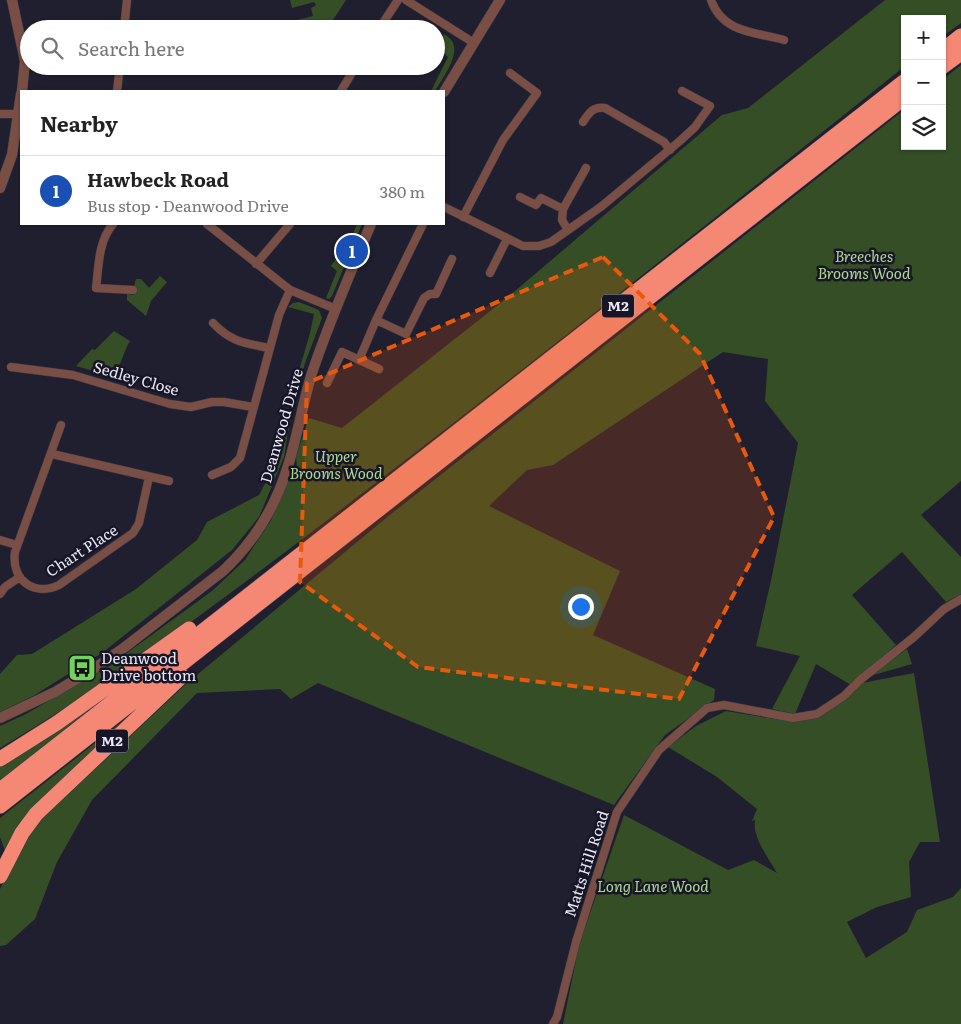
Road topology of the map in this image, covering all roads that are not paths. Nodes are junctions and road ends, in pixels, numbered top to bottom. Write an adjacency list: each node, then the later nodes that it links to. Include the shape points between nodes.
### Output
1 (12, 0): 12 (street)
2 (126, 0): 7 (street)
3 (398, 0): 8 (street)
4 (406, 0): 9 (street)
5 (500, 0): 14 (street)
6 (711, 0): 13 (street, via 716,11 741,30)
7 (125, 20)
8 (385, 20)
9 (437, 20)
10 (445, 25): 14 (street)
11 (961, 36): 15 (highway)
12 (20, 37)
13 (784, 40)
14 (474, 44): 26 (street)
15 (946, 48)
16 (961, 53): 17 (highway)
17 (946, 64)
18 (510, 73): 39 (street, via 537,93 503,140)
19 (24, 75): 23 (street)
20 (119, 75): 24 (street)
21 (351, 75): 25 (street)
22 (901, 84): 69 (highway, M2)
23 (21, 90)
24 (117, 90)
25 (342, 90)
26 (445, 90)
27 (682, 91): 33 (street, via 710,106 695,127)
28 (901, 100): 72 (highway, M2)
29 (20, 104): 31 (street)
30 (0, 114): 31 (street)
31 (19, 114): 35 (street, via 12,155)
32 (583, 122): 33 (street, via 590,111 605,108 664,142)
33 (670, 150): 45 (street)
34 (586, 168): 38 (street)
35 (0, 188)
36 (520, 197): 38 (street, via 536,205 540,198)
37 (445, 207): 39 (street)
38 (563, 209): 45 (street, via 562,220)
39 (463, 216): 46 (street)
40 (109, 225): 50 (street, via 101,244 96,288)
41 (208, 225): 48 (street)
42 (289, 225): 48 (street)
43 (372, 225): 52 (street, Deanwood Drive)
44 (423, 225): 53 (street)
45 (568, 230): 46 (street, via 551,242 533,247)
46 (507, 238): 49 (street)
47 (452, 259): 53 (street, via 436,294 424,298 406,334)
48 (256, 264): 51 (street)
49 (490, 273)
50 (133, 290)
51 (290, 290): 52 (street); 55 (street)
52 (336, 309): 73 (street, Deanwood Drive, via 312,375 278,493 266,517 237,558 95,668 55,692)
53 (376, 320): 56 (street)
54 (213, 323): 55 (street, via 234,340)
55 (269, 348): 60 (street)
56 (359, 360): 58 (street); 59 (street, via 342,352)
57 (12, 367): 60 (street, Sedley Close, via 73,375 180,406 224,402)
58 (379, 369)
59 (327, 383)
60 (253, 407): 63 (street, via 238,461)
61 (61, 425): 62 (street)
62 (52, 454): 64 (street); 67 (street)
63 (212, 475)
64 (149, 477): 65 (street); 68 (street, Chart Place, via 139,523 129,536 53,587 36,588)
65 (169, 481)
66 (0, 540): 67 (street)
67 (17, 544): 68 (street, via 14,563)
68 (20, 577): 70 (street, via 5,586)
69 (257, 589): 74 (highway, M2, via 219,608); 77 (highway, M2)
70 (0, 594)
71 (961, 599): 80 (street, Matts Hill Road, via 944,609 844,696 817,714 793,718 724,706 707,708 659,750 617,812)
72 (240, 619): 78 (highway, M2); 79 (highway, M2, via 227,637 166,690 36,814 22,833)
73 (0, 718)
74 (22, 744): 75 (highway, M2); 76 (highway, M2)
75 (0, 754)
76 (0, 759)
77 (0, 790)
78 (0, 806)
79 (0, 876)
80 (553, 1024)

